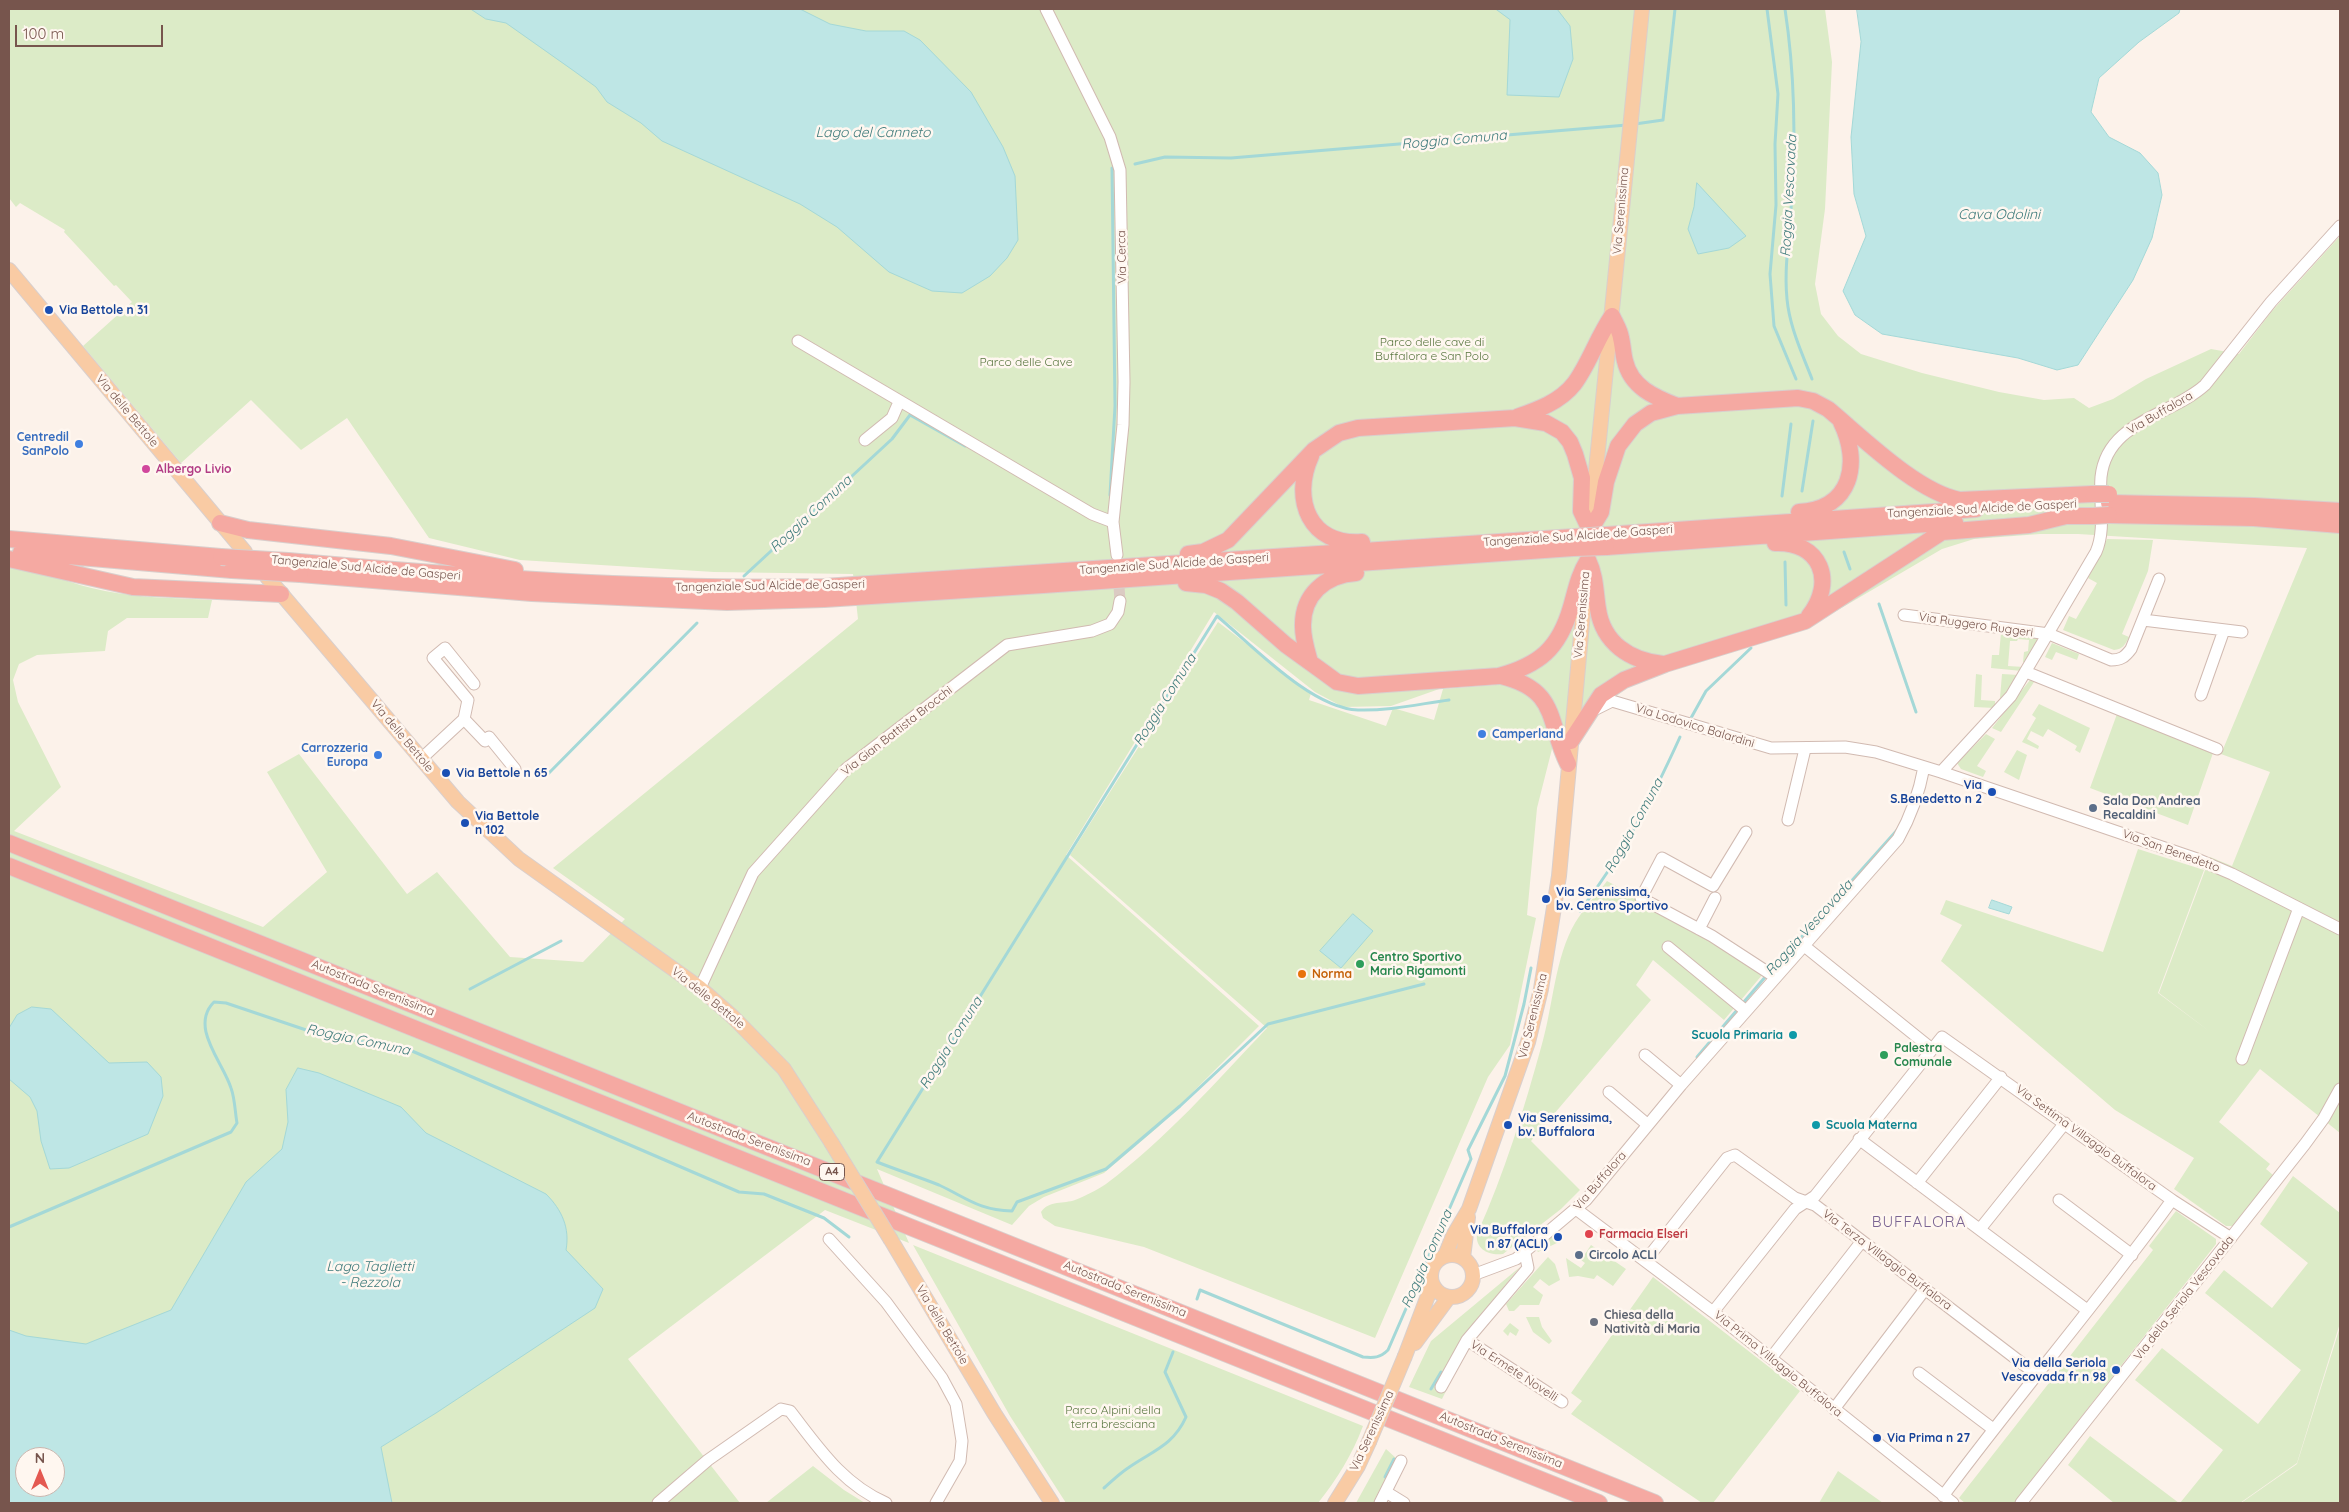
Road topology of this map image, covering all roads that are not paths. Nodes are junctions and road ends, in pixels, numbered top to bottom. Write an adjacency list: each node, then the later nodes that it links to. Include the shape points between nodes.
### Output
1 (1046, 9): 16 (street, Via Cerca, via 1110,137 1120,170 1124,382)
2 (1642, 9): 5 (main road, Via Serenissima)
3 (2340, 226): 43 (street, Via Buffalora, via 2271,302 2206,385 2132,427 2114,445 2101,476 2099,546)
4 (9, 270): 17 (main road, Via delle Bettole)
5 (1612, 316): 8 (highway, via 1632,377 1654,397); 9 (highway, via 1573,385 1555,400); 20 (main road, Via Serenissima)
6 (798, 341): 7 (street)
7 (899, 402): 11 (street, via 892,418); 16 (street, via 1092,514)
8 (1677, 406): 10 (highway, via 1798,398 1813,401); 20 (highway, via 1651,413 1623,437 1612,461 1601,512)
9 (1515, 418): 12 (highway, via 1358,428 1339,433); 20 (highway, via 1546,423 1562,432 1570,442 1582,478 1581,511)
10 (1839, 418): 13 (highway, via 1919,483 1945,497); 19 (highway, via 1849,438 1852,467 1847,483 1832,502 1804,512 1730,517)
11 (865, 440)
12 (1314, 450): 24 (highway, via 1304,472 1304,501 1313,522 1335,540 1350,543 1425,537); 32 (highway, via 1242,528 1215,548 1203,552 1127,558)
13 (2101, 504): 14 (highway, Tangenziale Sud Alcide de Gasperi, via 2136,502); 15 (highway, Tangenziale Sud Alcide de Gasperi); 18 (highway, Tangenziale Sud Alcide de Gasperi); 19 (highway, Tangenziale Sud Alcide de Gasperi)
14 (2340, 511)
15 (2066, 516): 25 (highway, Tangenziale Sud Alcide de Gasperi); 40 (highway, via 2029,525 1942,532)
16 (1113, 522): 28 (street)
17 (220, 523): 27 (main road, Via delle Bettole); 35 (highway, via 248,530 391,546 503,569 584,575)
18 (2340, 525)
19 (1696, 528): 22 (highway, Tangenziale Sud Alcide de Gasperi)
20 (1590, 530): 31 (main road, Via Serenissima)
21 (9, 539): 35 (highway, Tangenziale Sud Alcide de Gasperi, bridge, via 464,577)
22 (1606, 541): 23 (highway, Tangenziale Sud Alcide de Gasperi, bridge); 25 (highway, Tangenziale Sud Alcide de Gasperi)
23 (1573, 543): 24 (highway, Tangenziale Sud Alcide de Gasperi); 29 (highway, Tangenziale Sud Alcide de Gasperi)
24 (1472, 544): 32 (highway, Tangenziale Sud Alcide de Gasperi)
25 (1646, 544): 40 (highway, via 1684,549 1794,543 1806,548 1818,561 1822,583 1817,606)
26 (9, 552): 32 (highway, Tangenziale Sud Alcide de Gasperi, bridge, via 532,593 727,602 824,599)
27 (245, 552)
28 (1117, 555)
29 (1458, 557): 32 (highway, Tangenziale Sud Alcide de Gasperi); 44 (highway, via 1418,569 1340,575 1320,585 1304,615 1303,628)
30 (9, 560): 36 (highway, via 133,587)
31 (1588, 560): 45 (highway, via 1595,575 1598,610 1608,636 1631,657 1646,663); 47 (highway, via 1578,575 1566,622 1546,655 1520,670); 52 (main road, Via Serenissima)
32 (1094, 575): 35 (highway, Tangenziale Sud Alcide de Gasperi, via 824,588); 44 (highway, via 1117,587 1206,585 1237,602)
33 (267, 577): 36 (main road, Via delle Bettole)
34 (2159, 579): 39 (street)
35 (610, 585)
36 (281, 594): 55 (main road, Via delle Bettole)
37 (1120, 601): 71 (street, Via Gian Battista Brocchi, via 1118,612 1110,624 1092,631 1007,645 846,769 753,872)
38 (1904, 615): 43 (street, Via Ruggero Ruggeri)
39 (2142, 620): 41 (street); 43 (street, via 2131,649 2119,660 2111,660)
40 (1805, 621): 45 (highway)
41 (2224, 630): 42 (street); 49 (street)
42 (2242, 632)
43 (2049, 634): 46 (street, Via Buffalora)
44 (1310, 662): 47 (highway, via 1337,682 1358,686)
45 (1665, 664): 50 (highway, via 1624,680 1601,695)
46 (2026, 672): 54 (street); 59 (street, Via Buffalora, via 1996,714)
47 (1499, 676): 56 (highway, via 1519,681 1544,700 1552,714 1560,748)
48 (474, 684): 51 (street, via 445,648 433,658 468,700)
49 (2201, 695)
50 (1589, 712): 52 (highway); 53 (street, Via Lodovico Balardini, via 1612,702 1749,743 1771,748)
51 (464, 719): 55 (street); 58 (street, via 485,741 489,738)
52 (1571, 741): 56 (main road, Via Serenissima)
53 (1805, 748): 57 (street, Via Lodovico Balardini, via 1845,747 1876,752); 60 (street)
54 (2216, 749)
55 (421, 758): 71 (main road, Via delle Bettole, via 458,802 519,858)
56 (1568, 764): 87 (main road, Via Serenissima, via 1559,876 1541,989 1528,1042)
57 (1924, 767): 59 (street, Via San Benedetto); 68 (street, Via Buffalora, via 1910,817 1898,839)
58 (515, 769)
59 (1941, 772): 65 (street, Via San Benedetto, via 2197,859)
60 (1788, 820)
61 (1746, 832): 66 (street, via 1713,886 1662,858 1641,898)
62 (9, 843): 124 (highway, Autostrada Serenissima / A4)
63 (9, 866): 123 (highway, Autostrada Serenissima / A4)
64 (1715, 898): 66 (street)
65 (2298, 908): 67 (street, Via San Benedetto); 75 (street)
66 (1699, 929): 70 (street)
67 (2340, 929)
68 (1803, 945): 70 (street, Via Buffalora); 73 (street)
69 (1668, 947): 72 (street)
70 (1770, 974): 72 (street, Via Buffalora)
71 (700, 988): 119 (main road, Via delle Bettole, bridge, via 784,1069)
72 (1746, 1011): 77 (street, Via Buffalora)
73 (1932, 1049): 76 (street, Via Settima Villaggio Buffalora, via 1942,1037); 82 (street)
74 (1645, 1055): 77 (street)
75 (2242, 1059)
76 (2001, 1077): 80 (street, Via Settima Villaggio Buffalora); 83 (street)
77 (1681, 1085): 81 (street, Via Buffalora)
78 (2340, 1089): 90 (street, Via della Seriola Vescovada, via 2324,1118)
79 (1610, 1092): 81 (street)
80 (2064, 1123): 85 (street, Via Settima Villaggio Buffalora); 89 (street)
81 (1648, 1125): 88 (street, Via Buffalora)
82 (1860, 1139): 83 (street); 86 (street, via 1815,1196)
83 (1917, 1183): 89 (street)
84 (2059, 1200): 94 (street)
85 (2172, 1200): 90 (street, Via Settima Villaggio Buffalora); 94 (street)
86 (1805, 1202): 92 (street, Via Terza Villaggio Buffalora); 97 (street, Via Terza Villaggio Buffalora, via 1732,1155); 103 (street, via 1795,1209)
87 (1469, 1209): 95 (main road, Via Serenissima, via 1453,1236); 96 (main road, Via Serenissima)
88 (1576, 1209): 93 (street, Via Buffalora); 97 (street, Via Prima Villaggio Buffalora)
89 (1980, 1229): 102 (street)
90 (2231, 1238): 126 (street, Via della Seriola Vescovada)
91 (829, 1239): 118 (street, via 886,1302 942,1378 956,1404 962,1441 960,1461)
92 (1862, 1242): 100 (street, Via Terza Villaggio Buffalora); 106 (street)
93 (1525, 1253): 98 (street, Via Buffalora); 104 (street, via 1528,1268)
94 (2132, 1255): 102 (street)
95 (1446, 1256): 96 (main road); 99 (main road, Via Serenissima, via 1432,1268)
96 (1462, 1258): 98 (main road, via 1471,1268)
97 (1646, 1260): 103 (street, Via Prima Villaggio Buffalora)
98 (1472, 1275): 101 (main road, Via Serenissima, via 1468,1289 1456,1297)
99 (1432, 1285): 101 (main road); 105 (main road, Via Serenissima)
100 (1926, 1288): 108 (street, Via Terza Villaggio Buffalora); 111 (street)
101 (1449, 1297): 105 (main road, Via Serenissima)
102 (2087, 1310): 108 (street)
103 (1714, 1312): 106 (street, Via Prima Villaggio Buffalora)
104 (1467, 1340): 109 (street); 110 (street, Via Ermete Novelli)
105 (1405, 1356): 120 (main road, Via Serenissima, bridge, via 1358,1466)
106 (1771, 1358): 111 (street, Via Prima Villaggio Buffalora)
107 (1918, 1373): 112 (street)
108 (2036, 1374): 112 (street)
109 (1441, 1387)
110 (1562, 1402)
111 (1834, 1409): 115 (street, Via Prima Villaggio Buffalora)
112 (1993, 1429): 115 (street)
113 (1401, 1461): 114 (street)
114 (1386, 1492): 121 (street); 122 (street)
115 (1943, 1496): 125 (street, Via Prima Villaggio Buffalora)
116 (658, 1503): 117 (street, via 708,1460 781,1409 790,1411 846,1479)
117 (886, 1503)
118 (936, 1503)
119 (1052, 1503)
120 (1335, 1503)
121 (1380, 1503)
122 (1404, 1503)
123 (1599, 1503)
124 (1655, 1503)
125 (1953, 1503)
126 (2022, 1503)

